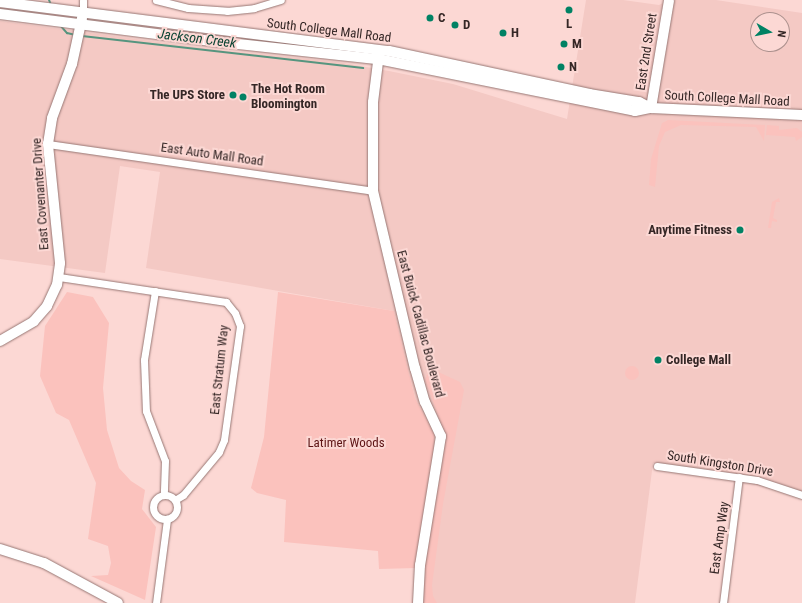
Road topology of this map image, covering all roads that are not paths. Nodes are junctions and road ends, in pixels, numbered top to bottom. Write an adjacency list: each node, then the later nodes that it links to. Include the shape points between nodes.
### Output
1 (83, 0): 7 (street, East Covenanter Drive)
2 (156, 0): 3 (street, via 188,8 227,11 246,10)
3 (281, 0)
4 (669, 0): 11 (main road, East 2nd Street)
5 (0, 2): 7 (main road, South College Mall Road, via 62,11)
6 (0, 14): 7 (main road, South College Mall Road, via 67,22)
7 (81, 27): 8 (main road, South College Mall Road); 9 (main road, South College Mall Road); 13 (main road, East Covenanter Drive, via 52,118)
8 (213, 30): 9 (main road); 10 (main road, South College Mall Road)
9 (211, 41): 10 (main road, South College Mall Road)
10 (379, 55): 11 (main road, South College Mall Road, via 616,104 639,102); 14 (main road, East Buick Cadillac Boulevard, via 371,133)
11 (651, 108): 12 (main road, South College Mall Road)
12 (802, 115)
13 (48, 144): 14 (street, East Auto Mall Road); 15 (main road, East Covenanter Drive, via 60,263)
14 (373, 191): 27 (main road, East Buick Cadillac Boulevard, via 415,368 425,402 441,436 420,564)
15 (59, 277): 16 (street, East Stratum Way); 17 (main road, East Covenanter Drive, via 51,299 37,317 22,330)
16 (155, 291): 20 (street, via 144,360 146,411 165,461); 22 (street, East Stratum Way, via 226,302 235,313 240,326 224,440 219,452)
17 (0, 341)
18 (657, 466): 19 (street, South Kingston Drive)
19 (739, 477): 21 (street, South Kingston Drive, via 770,483); 28 (street, East Amp Way)
20 (164, 494): 22 (street); 23 (street, via 155,500 152,508 159,518)
21 (802, 494)
22 (176, 500): 23 (street, via 177,512)
23 (167, 519): 26 (street)
24 (0, 549): 25 (main road, via 44,563)
25 (118, 603)
26 (156, 603)
27 (418, 603)
28 (723, 603)

